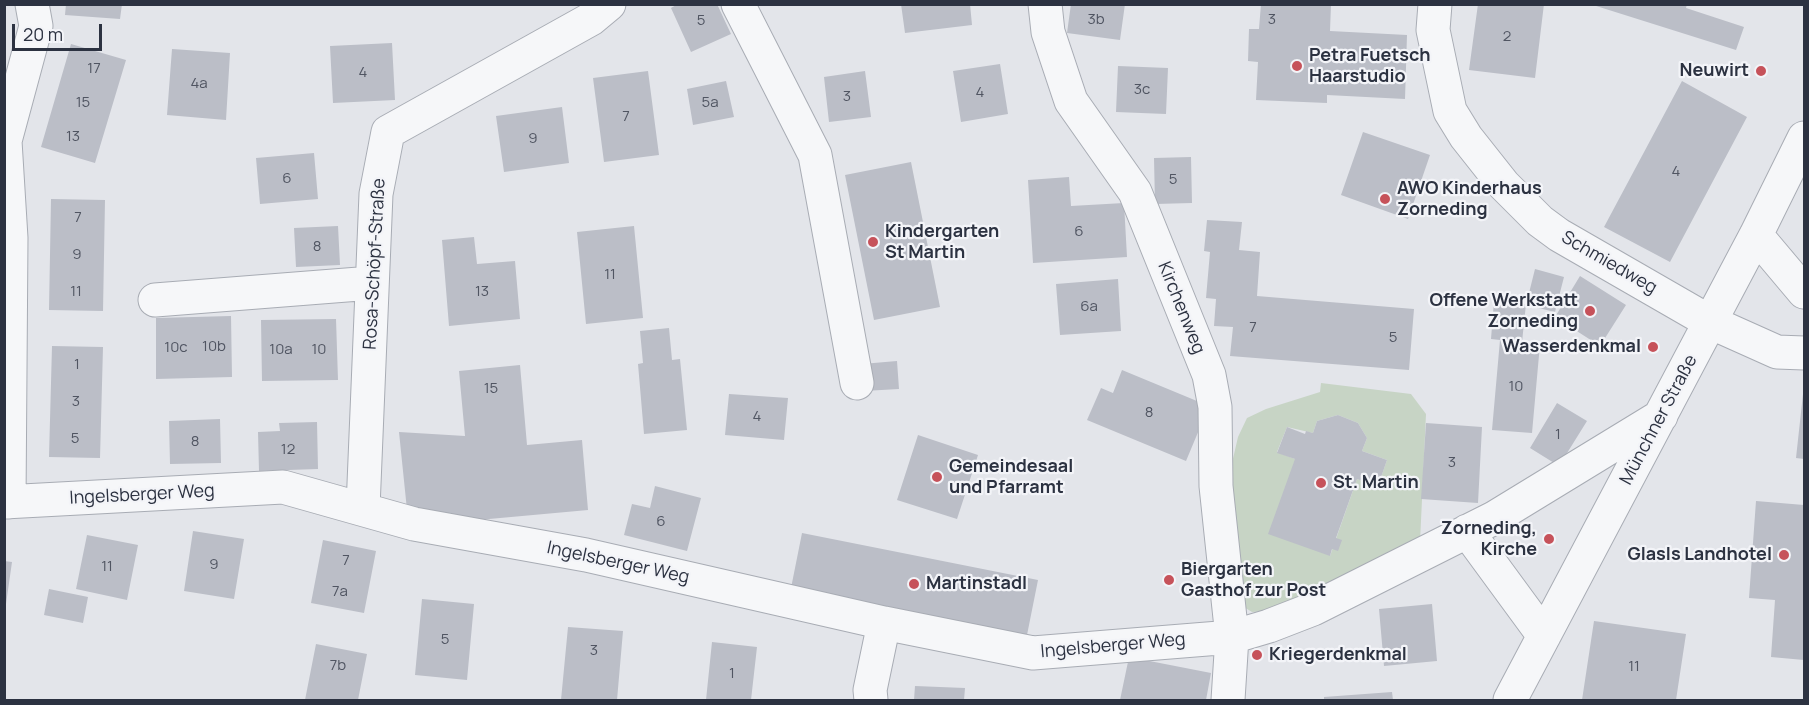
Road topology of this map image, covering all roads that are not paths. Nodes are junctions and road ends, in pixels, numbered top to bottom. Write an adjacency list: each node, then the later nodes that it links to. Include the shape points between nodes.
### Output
1 (32, 4): 15 (street, via 36,26 5,141 11,238)
2 (609, 4): 8 (street, Rosa-Schöpf-Straße, via 582,24 388,132 376,194)
3 (738, 4): 13 (street, via 814,155)
4 (1045, 4): 20 (street, Kirchenweg, via 1048,32 1071,101 1135,192 1209,375 1215,407 1216,486)
5 (1434, 4): 11 (street, Schmiedweg, via 1433,30 1450,111 1504,185 1559,235)
6 (1804, 138): 7 (street, Münchner Straße)
7 (1756, 235): 9 (street); 11 (street, Münchner Straße)
8 (372, 283): 10 (street); 16 (street, Rosa-Schöpf-Straße)
9 (1804, 292)
10 (155, 300)
11 (1710, 322): 12 (street, Schmiedweg, via 1777,352); 14 (street, Münchner Straße)
12 (1804, 353)
13 (857, 383)
14 (1661, 416): 17 (street, Ingelsberger Weg); 19 (street, Münchner Straße)
15 (7, 502): 16 (street, Ingelsberger Weg, via 283,487)
16 (363, 508): 18 (street, Ingelsberger Weg, via 414,524 586,555)
17 (1467, 531): 19 (street); 20 (street, Ingelsberger Weg, via 1313,609)
18 (884, 623): 20 (street, Ingelsberger Weg, via 1033,653 1103,638); 21 (street)
19 (1544, 636): 23 (street, Münchner Straße)
20 (1232, 637): 22 (street, Kirchenweg)
21 (871, 700)
22 (1228, 700)
23 (1510, 700)

